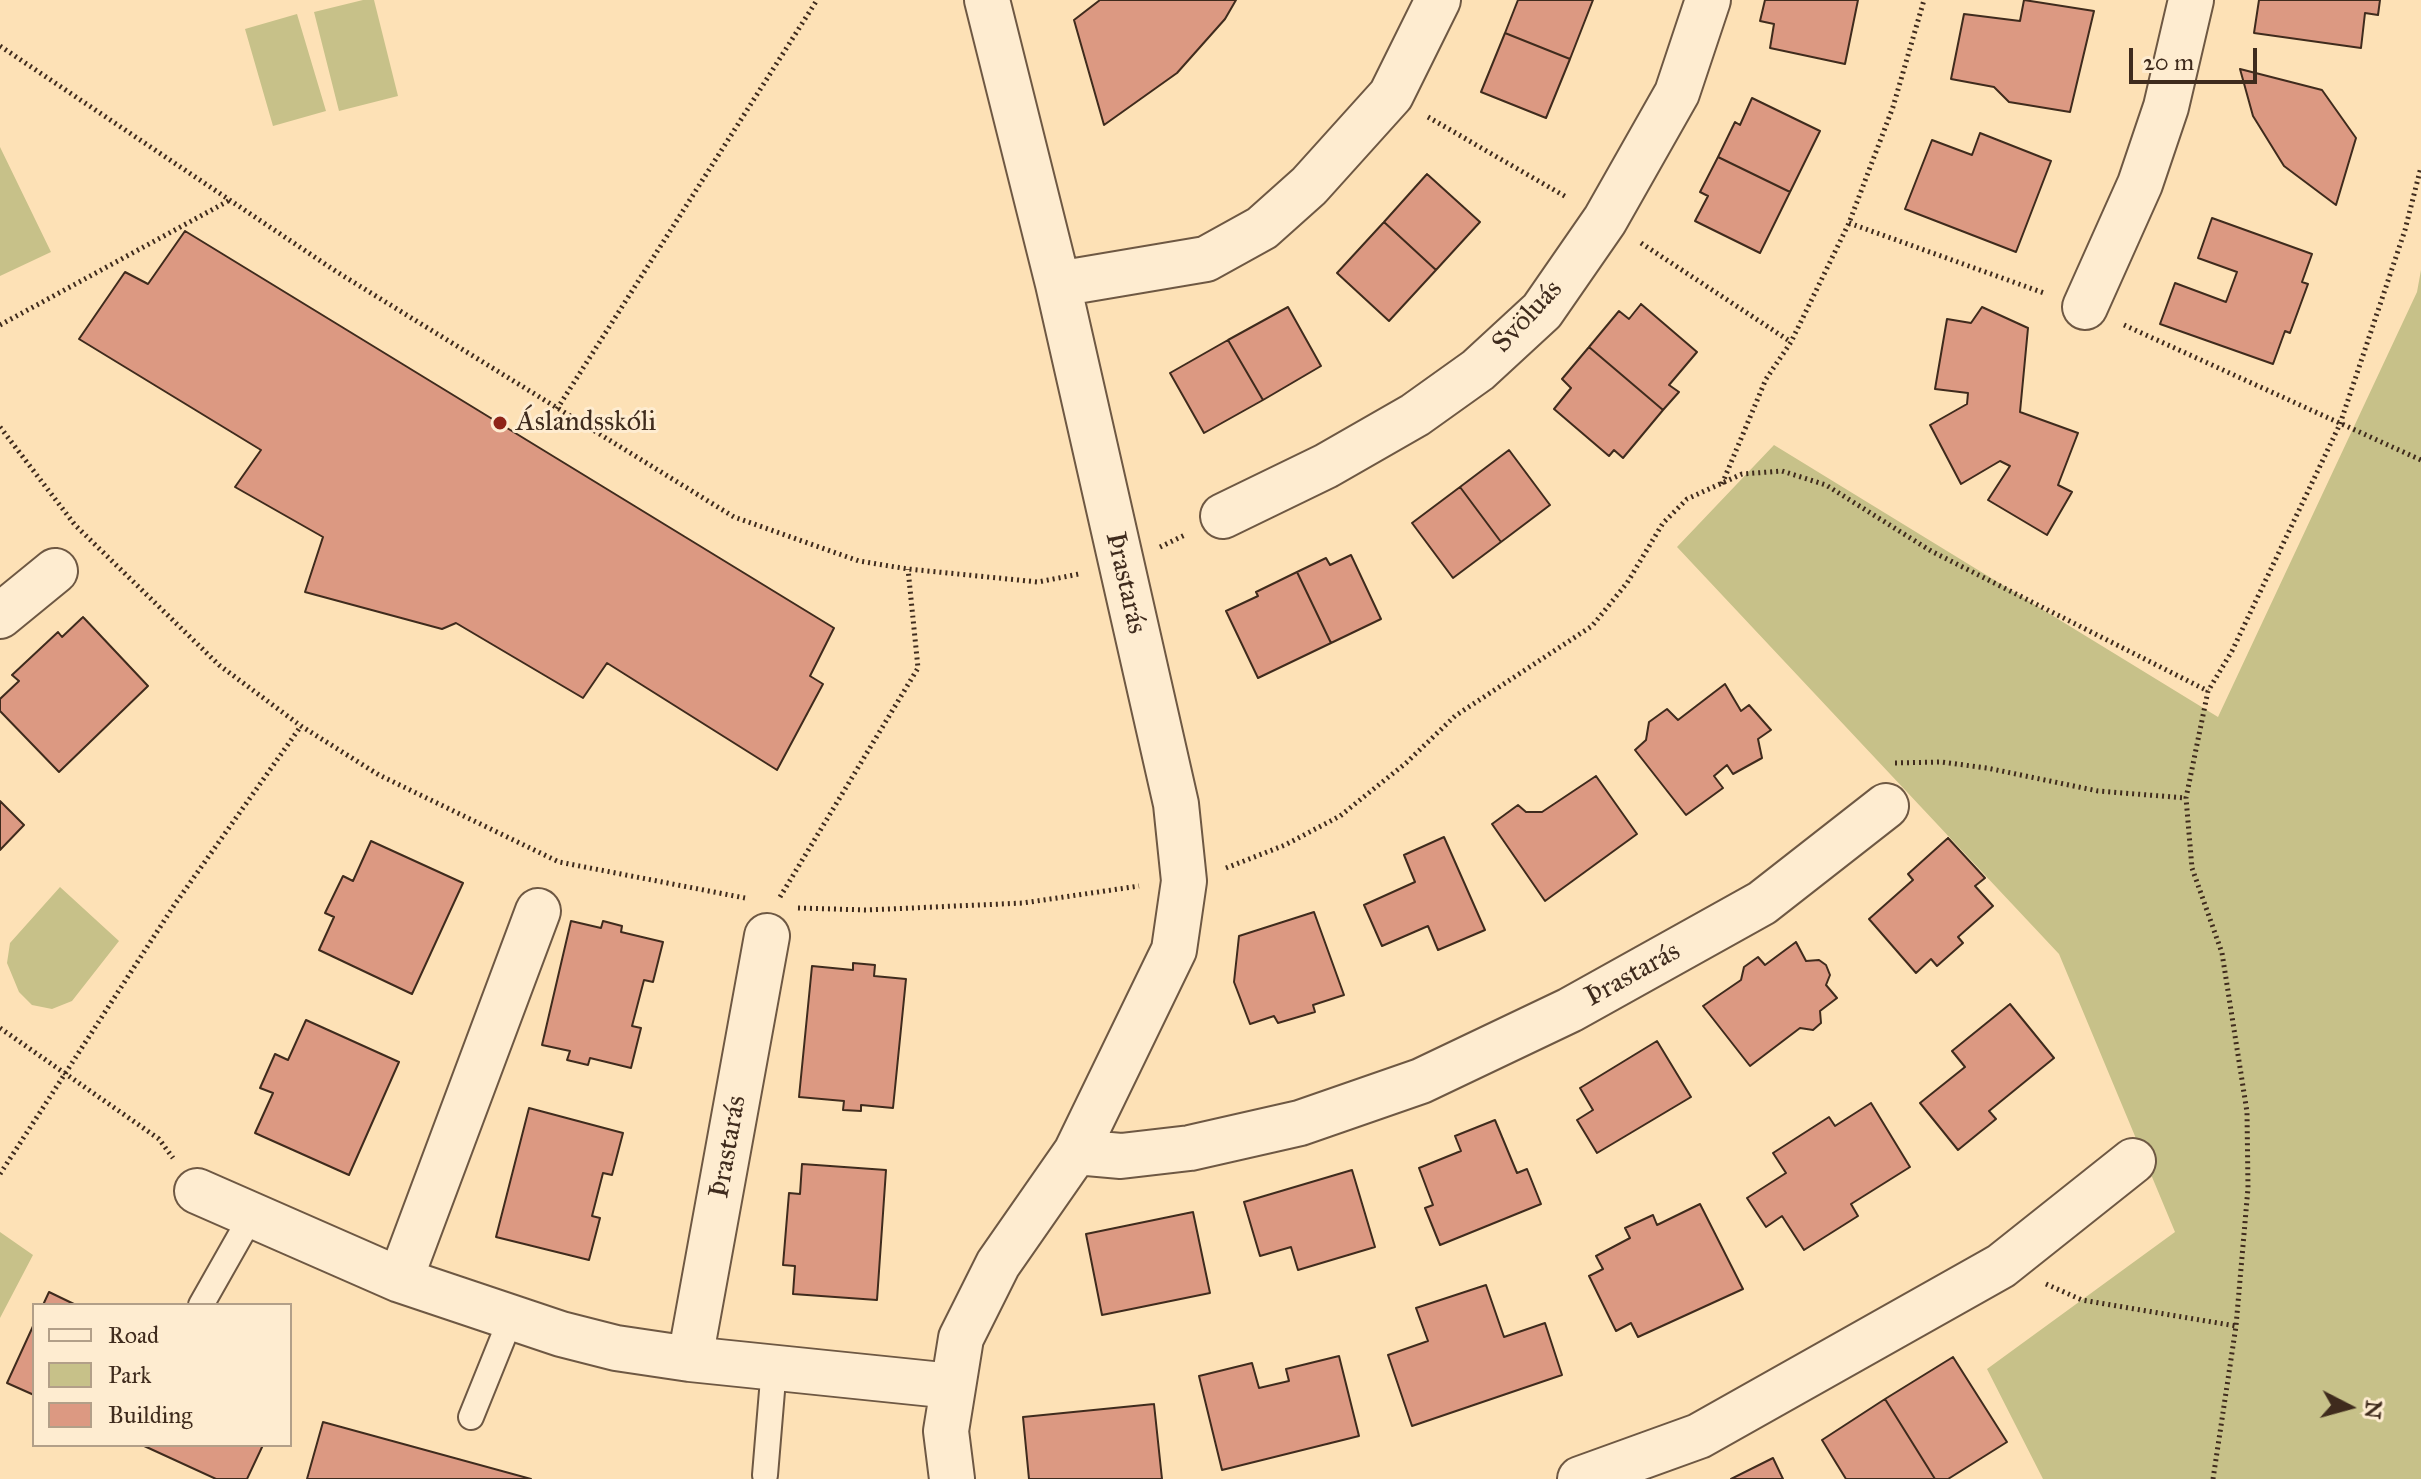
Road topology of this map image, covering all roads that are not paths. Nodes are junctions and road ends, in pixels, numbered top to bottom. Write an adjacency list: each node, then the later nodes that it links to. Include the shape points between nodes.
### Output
1 (987, 0): 5 (street, Þrastarás)
2 (1438, 0): 5 (street, via 1391,95 1309,186 1262,228 1206,259)
3 (1708, 0): 7 (street, Svöluás, via 1677,93 1605,220 1542,311 1478,370 1415,415)
4 (2191, 0): 6 (street, via 2166,107 2140,184)
5 (1058, 284): 13 (street, Þrastarás, via 1176,804 1184,881 1174,950)
6 (2085, 307)
7 (1223, 516)
8 (55, 571): 9 (street)
9 (0, 616)
10 (1886, 806): 13 (street, Þrastarás, via 1762,903 1570,1010 1421,1081 1300,1123 1190,1148 1121,1156)
11 (538, 911): 17 (street)
12 (762, 918): 20 (street, Þrastarás)
13 (1076, 1152): 22 (street, Þrastarás, via 998,1264 961,1338)
14 (2133, 1161): 26 (street, via 2001,1266 1699,1436)
15 (197, 1191): 16 (street)
16 (252, 1215): 17 (street); 18 (lane)
17 (400, 1280): 19 (street)
18 (202, 1303)
19 (511, 1318): 20 (street, via 616,1348); 23 (lane)
20 (690, 1359): 21 (street)
21 (774, 1367): 22 (street); 24 (lane)
22 (952, 1386): 25 (street, Þrastarás, via 946,1431)
23 (471, 1417)
24 (765, 1475)
25 (952, 1479)
26 (1580, 1479)

